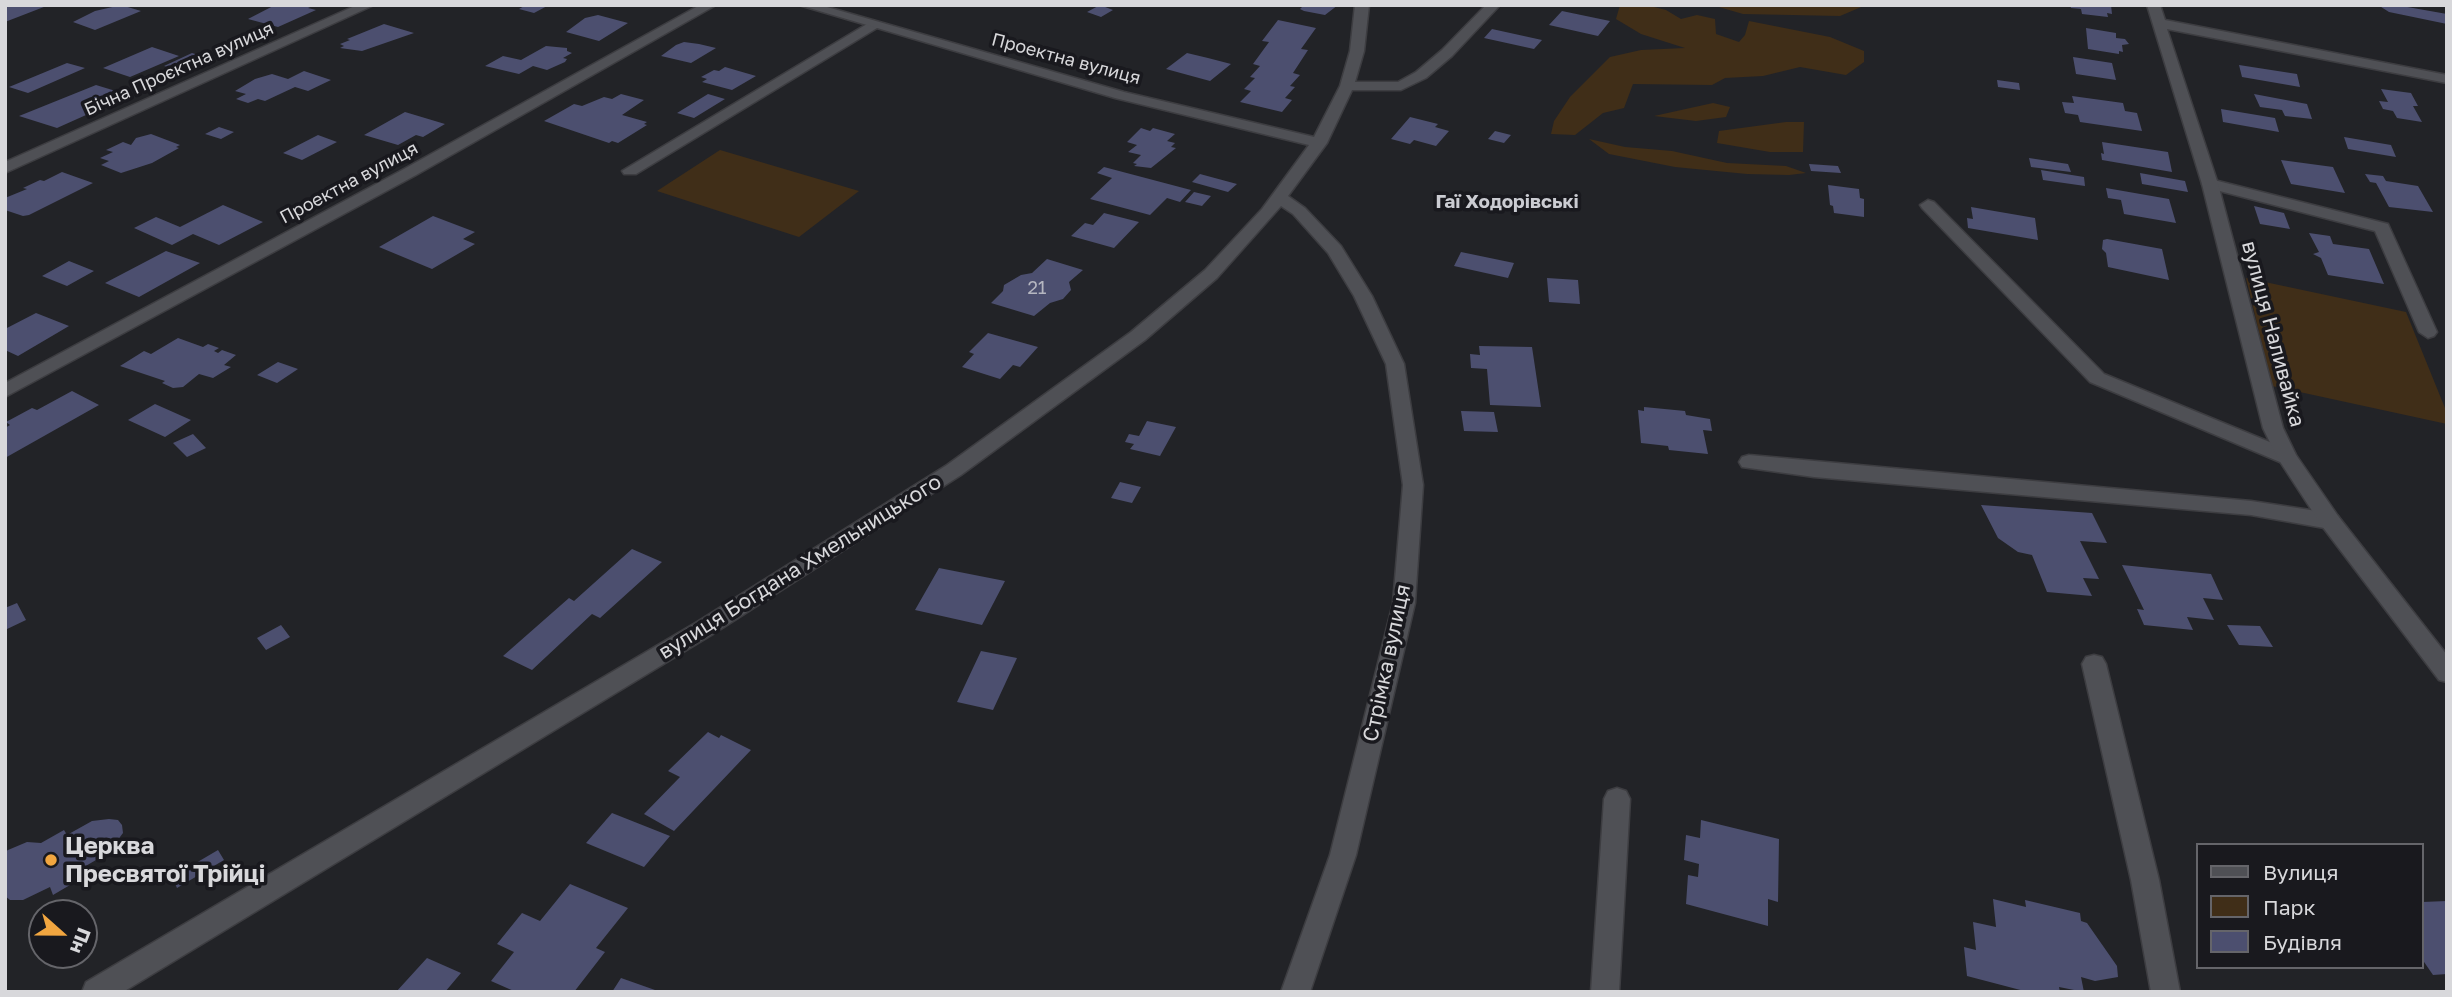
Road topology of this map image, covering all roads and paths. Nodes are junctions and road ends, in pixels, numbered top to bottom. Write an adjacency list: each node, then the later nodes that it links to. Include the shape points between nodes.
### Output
1 (368, 5): 11 (street, Бічна Проєктна вулиця)
2 (710, 5): 17 (street, Проектна вулиця)
3 (805, 5): 7 (street, Проектна вулиця)
4 (1362, 5): 9 (street, вулиця Богдана Хмельницького)
5 (1494, 5): 9 (street, via 1421,75 1401,86)
6 (2155, 14): 8 (street); 13 (street, вулиця Наливайка)
7 (872, 25): 10 (street, Проектна вулиця, via 1120,95); 12 (street)
8 (2447, 79)
9 (1347, 86): 10 (street, вулиця Богдана Хмельницького)
10 (1319, 143): 14 (street, вулиця Богдана Хмельницького)
11 (5, 168)
12 (630, 171)
13 (2210, 184): 16 (street, via 2382,228); 18 (street, вулиця Наливайка, via 2273,428)
14 (1279, 197): 24 (street, вулиця Богдана Хмельницького, via 1211,274 1138,336 954,470 705,628); 25 (street, Стрімка вулиця, via 1299,211 1335,250 1395,364 1413,485 1404,603 1343,855)
15 (1928, 205): 18 (street, via 2097,378)
16 (2428, 332)
17 (5, 391)
18 (2287, 457): 20 (street, вулиця Наливайка)
19 (1749, 462): 20 (street, via 2251,508)
20 (2330, 521): 22 (street, вулиця Наливайка)
21 (2094, 664): 27 (street, via 2145,880)
22 (2447, 673)
23 (1617, 799): 26 (street)
24 (96, 992)
25 (1295, 992)
26 (1605, 992)
27 (2165, 992)

